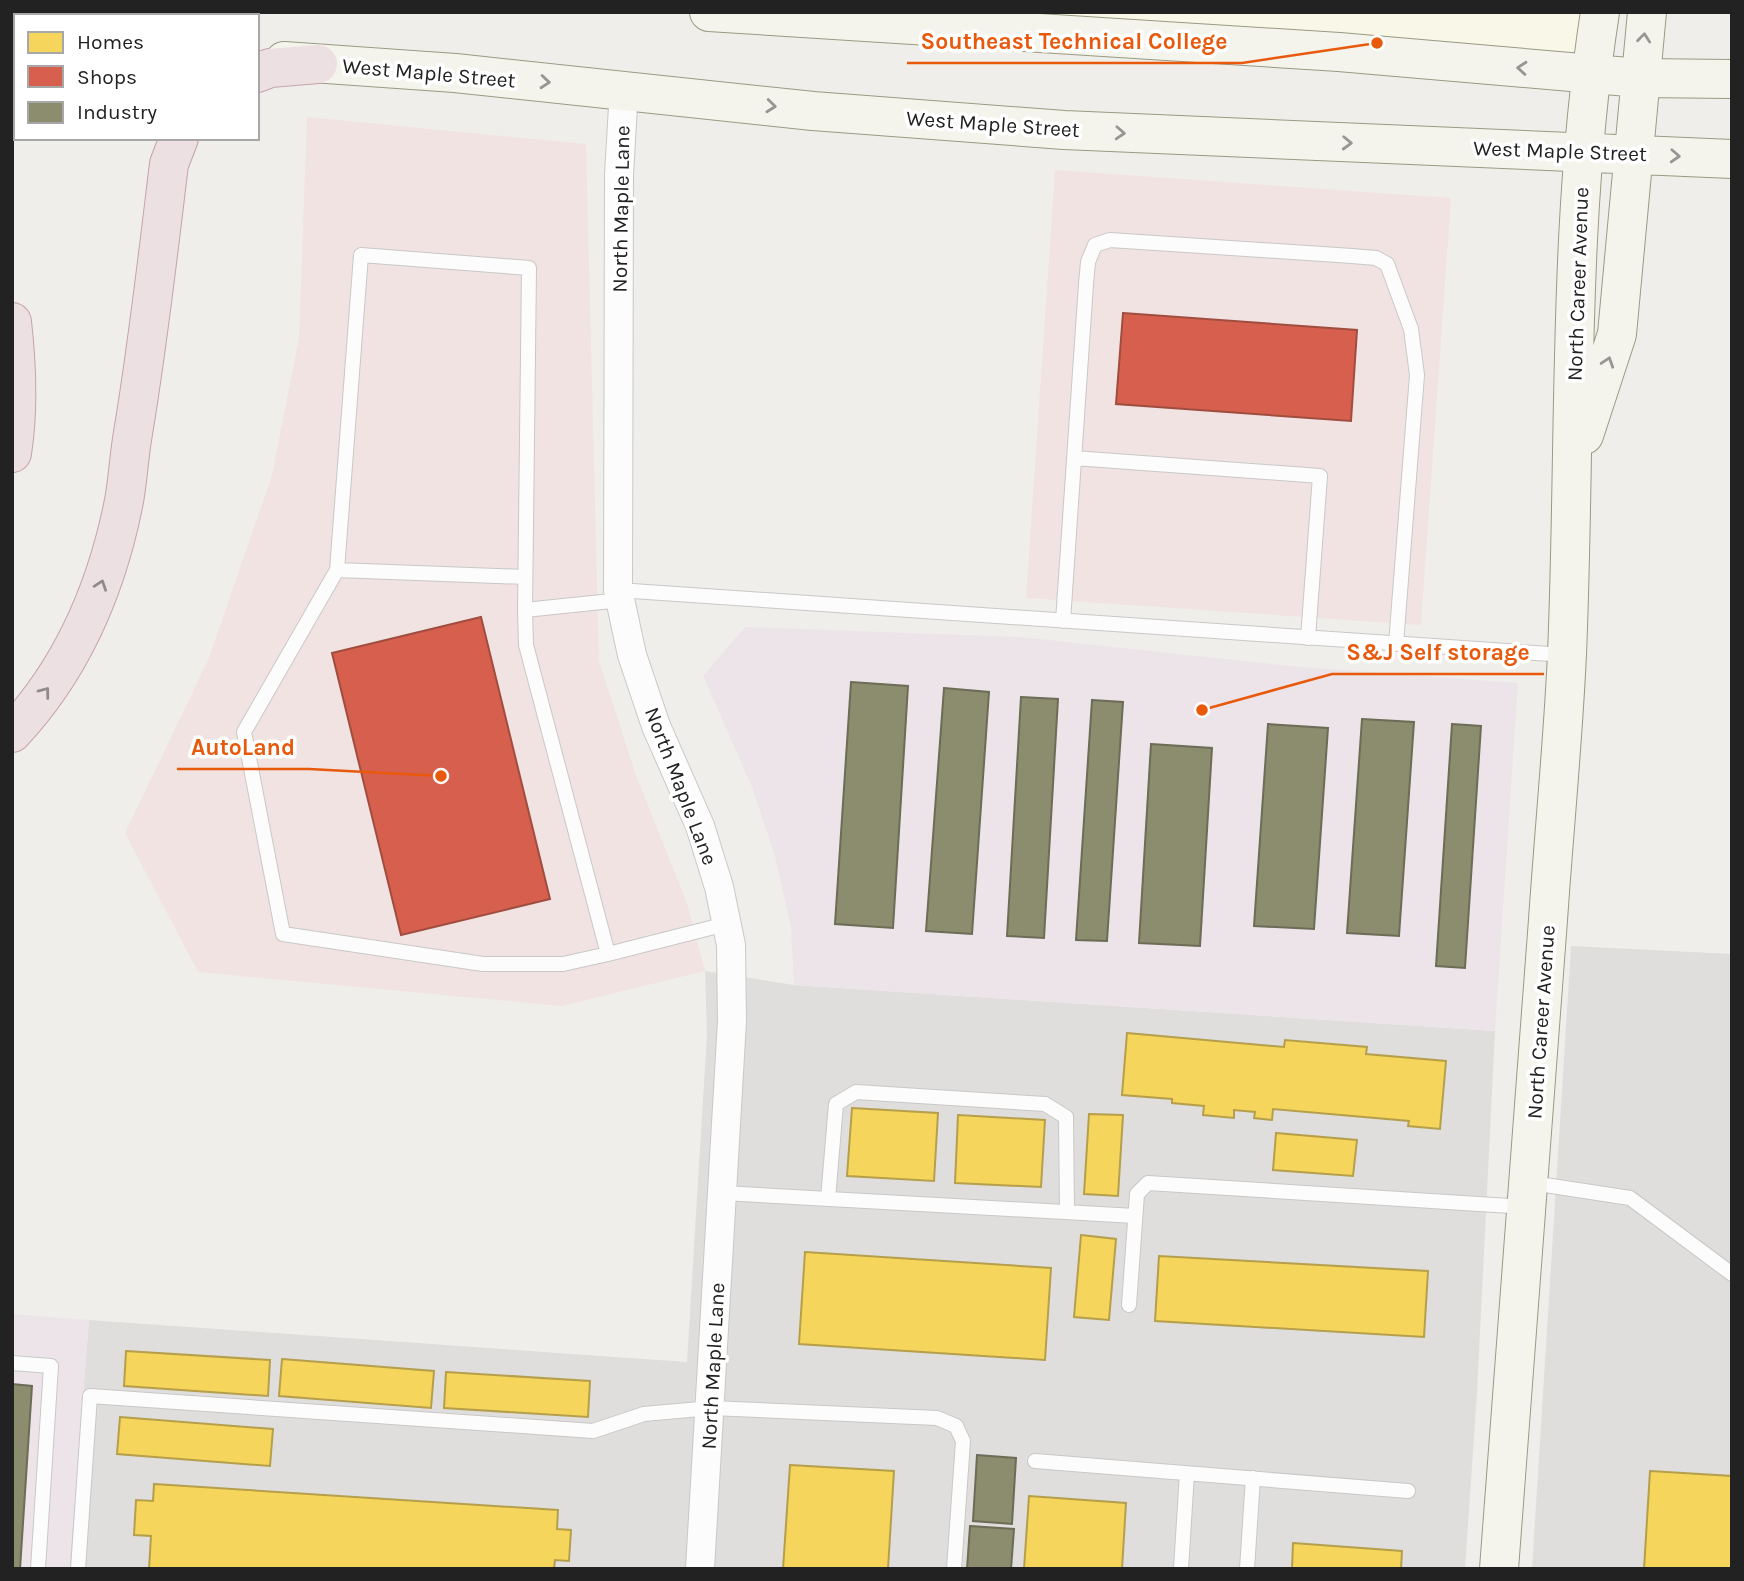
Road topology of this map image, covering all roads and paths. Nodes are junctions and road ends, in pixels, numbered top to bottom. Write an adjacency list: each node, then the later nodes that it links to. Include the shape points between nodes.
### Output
1 (709, 12): 7 (main road, one-way to 1, via 1339,52)
2 (1600, 12): 7 (main road, North Career Avenue)
3 (1647, 12): 8 (main road, North Career Avenue, one-way to 3)
4 (259, 59): 5 (main road, West Maple Street)
5 (318, 64): 6 (highway); 10 (main road, West Maple Street, one-way to 10)
6 (259, 72)
7 (1590, 73): 8 (main road); 13 (main road, North Career Avenue)
8 (1640, 78): 9 (main road); 14 (main road, North Career Avenue)
9 (1732, 79)
10 (624, 89): 13 (main road, West Maple Street, one-way to 13, via 813,111 1037,128); 23 (street, North Maple Lane, via 619,175)
11 (153, 140): 17 (highway)
12 (178, 140): 17 (highway, via 169,164)
13 (1583, 153): 14 (main road, West Maple Street); 20 (main road, North Career Avenue)
14 (1634, 154): 15 (main road, West Maple Street, one-way to 15); 20 (main road, North Career Avenue, one-way to 14, via 1617,334)
15 (1732, 159)
16 (12, 322): 18 (highway, via 18,370)
17 (132, 441): 29 (highway, one-way to 17, via 51,685 98,596 113,550)
18 (12, 453)
19 (1074, 457): 25 (lane); 26 (lane, via 1320,476); 27 (lane, via 1088,262 1095,246 1110,240 1377,258 1387,264 1411,329 1417,376)
20 (1571, 474): 28 (main road, North Career Avenue)
21 (337, 570): 22 (lane); 22 (lane, via 361,256 529,268); 31 (lane, via 243,732 284,934 483,964 563,964)
22 (525, 577): 24 (lane)
23 (619, 595): 24 (lane); 25 (lane); 30 (street, North Maple Lane, via 632,655 656,726 700,826)
24 (525, 610): 31 (lane, via 526,645)
25 (1063, 621): 26 (lane)
26 (1308, 638): 27 (lane)
27 (1396, 644): 28 (lane)
28 (1567, 656): 33 (main road, North Career Avenue)
29 (12, 733)
30 (726, 924): 31 (lane); 32 (street, North Maple Lane, via 731,945 732,1021)
31 (608, 954)
32 (723, 1194): 34 (lane); 40 (street, North Maple Lane)
33 (1529, 1194): 36 (lane, via 1148,1183 1137,1194); 37 (lane, via 1630,1198); 51 (main road, North Career Avenue)
34 (828, 1199): 35 (lane); 35 (lane, via 836,1104 856,1092 1045,1104 1066,1117)
35 (1066, 1212): 36 (lane)
36 (1135, 1216): 38 (lane)
37 (1732, 1274)
38 (1129, 1306)
39 (12, 1363): 45 (lane, via 51,1366)
40 (711, 1408): 46 (lane, via 644,1414 593,1431 90,1396); 47 (street, North Maple Lane); 48 (lane, via 900,1415 937,1418 956,1426 963,1441)
41 (1035, 1461): 42 (lane)
42 (1186, 1473): 43 (lane); 49 (lane)
43 (1253, 1478): 44 (lane); 50 (lane)
44 (1408, 1491)
45 (38, 1569)
46 (78, 1569)
47 (700, 1569)
48 (954, 1569)
49 (1181, 1569)
50 (1247, 1569)
51 (1499, 1569)

